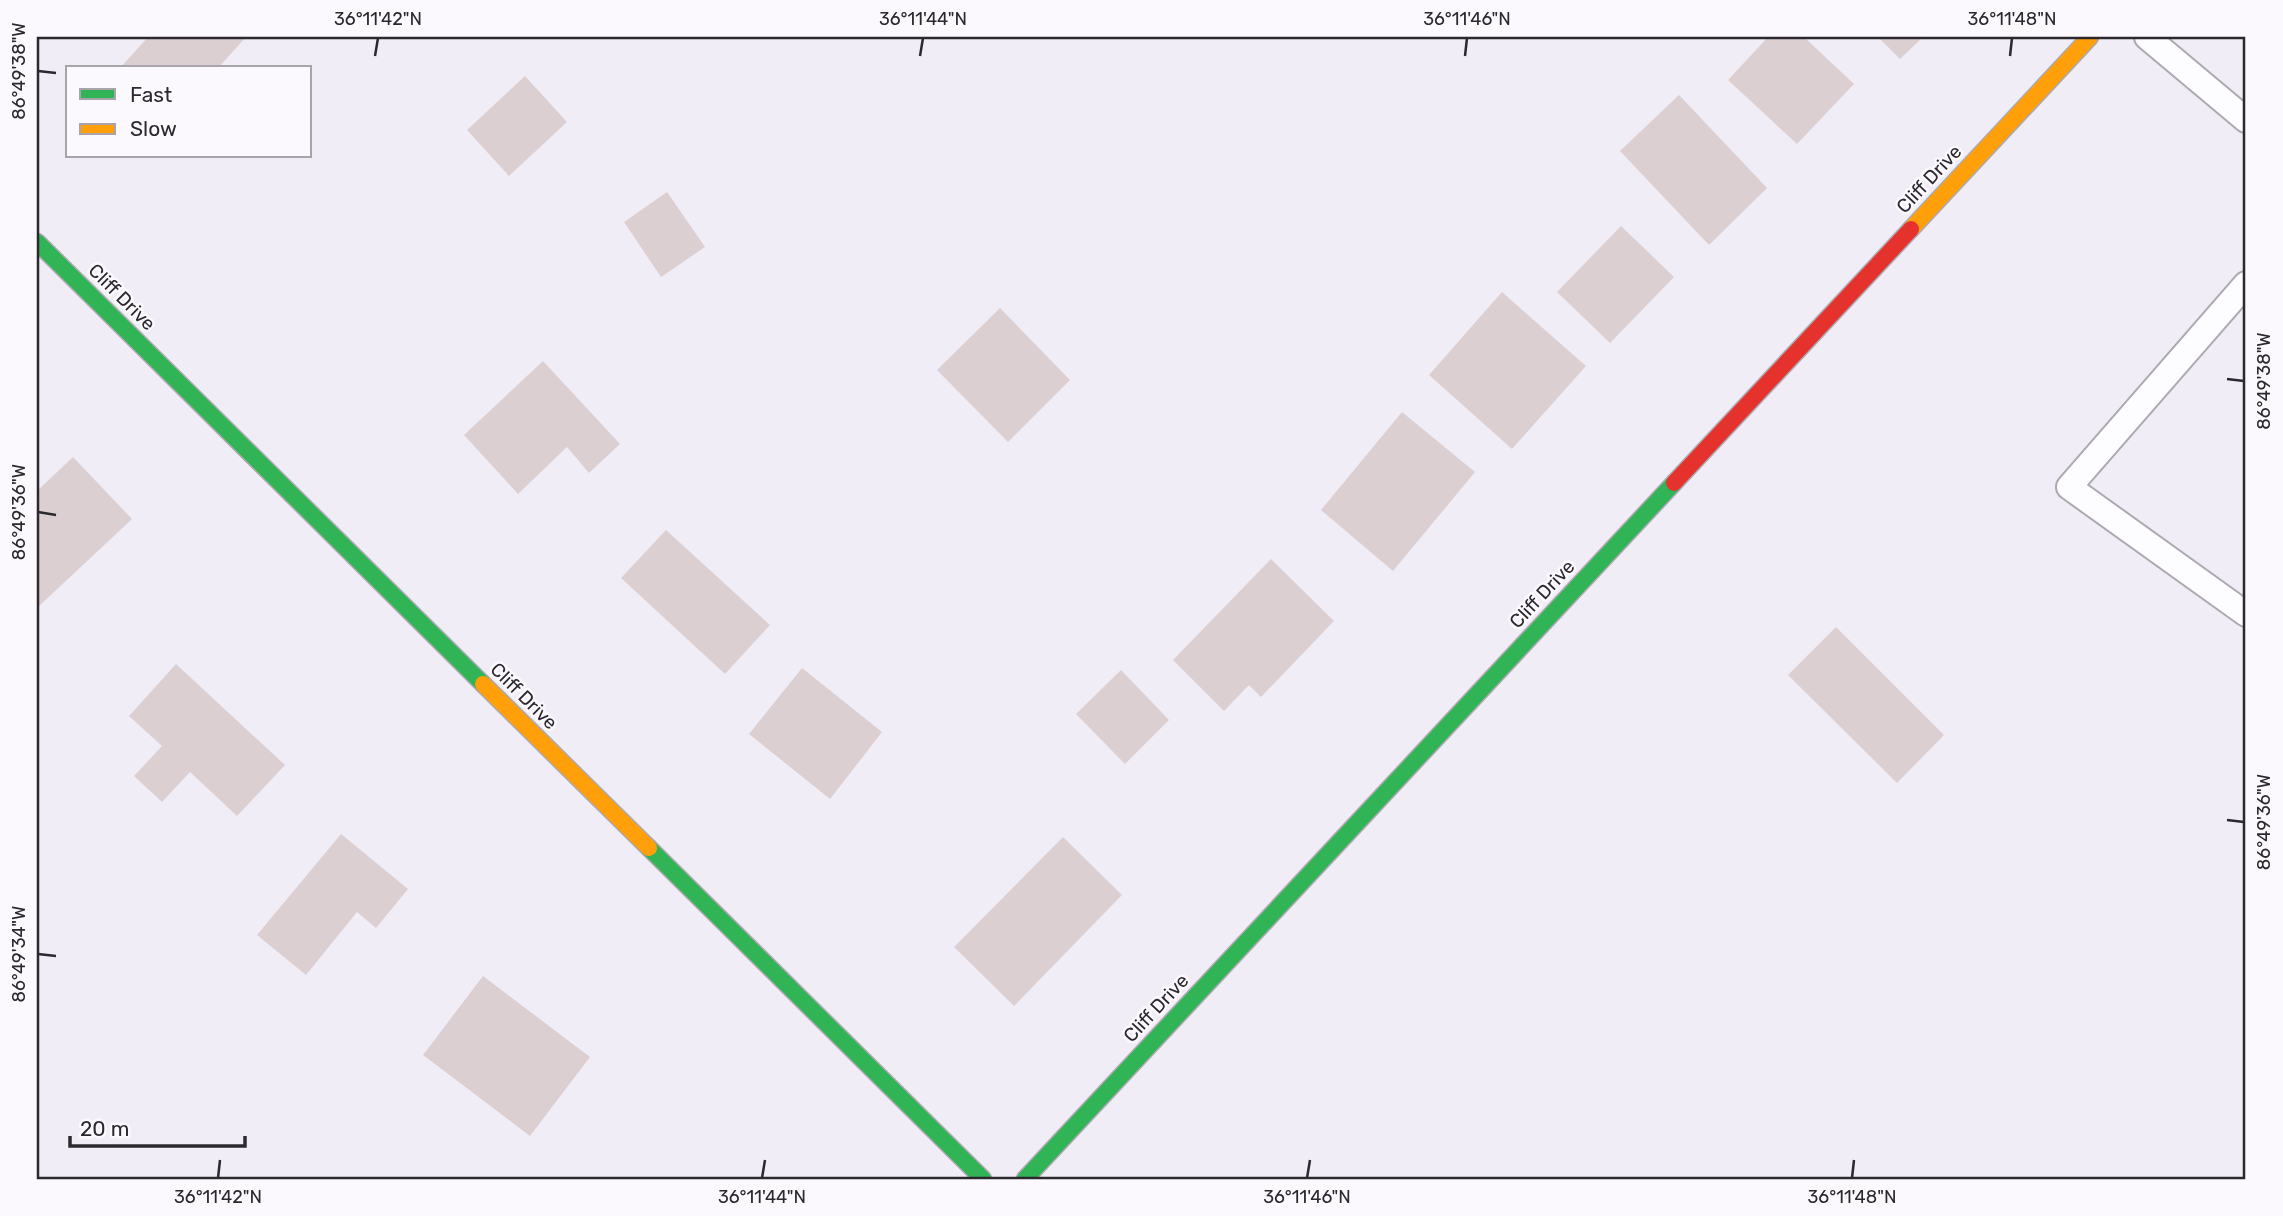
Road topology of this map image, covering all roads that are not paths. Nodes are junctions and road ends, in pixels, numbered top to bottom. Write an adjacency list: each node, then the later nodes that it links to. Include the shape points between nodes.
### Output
1 (2090, 37): 8 (street, Cliff Drive)
2 (2147, 37): 3 (lane)
3 (2246, 120)
4 (37, 242): 7 (street, Cliff Drive)
5 (2246, 284): 6 (lane, via 2069,487)
6 (2246, 614)
7 (983, 1179)
8 (1025, 1179)

